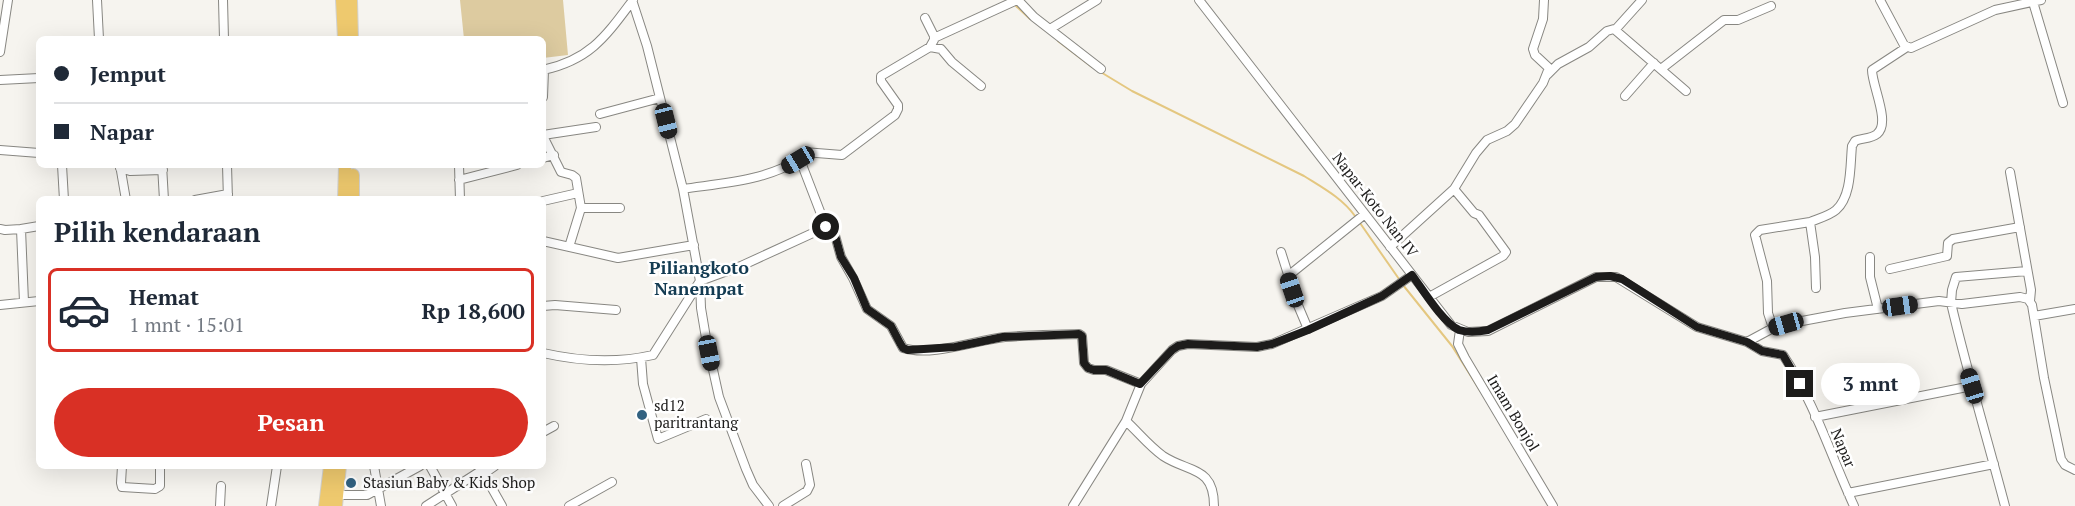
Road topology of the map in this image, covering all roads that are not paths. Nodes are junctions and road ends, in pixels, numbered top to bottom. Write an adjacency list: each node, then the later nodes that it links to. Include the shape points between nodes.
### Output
1 (8, 0): 27 (street)
2 (97, 0): 20 (street)
3 (223, 0): 21 (street)
4 (342, 0): 17 (highway)
5 (351, 0): 17 (highway)
6 (633, 0): 29 (street, via 594,48 575,60); 37 (street)
7 (1097, 0): 18 (street)
8 (1199, 0): 73 (street, Napar-Koto Nan IV)
9 (1544, 0): 31 (street, via 1543,19 1533,49)
10 (1642, 0): 19 (street)
11 (1880, 0): 26 (street)
12 (1015, 1): 18 (street); 24 (street)
13 (2037, 1): 14 (street); 38 (street)
14 (2008, 3): 26 (street, via 1915,47)
15 (1770, 6): 28 (street, via 1737,20 1724,20)
16 (925, 18): 24 (street)
17 (347, 19): 22 (highway); 23 (highway)
18 (1050, 29): 30 (street)
19 (1615, 30): 28 (street); 31 (street, via 1607,31)
20 (99, 36)
21 (224, 36)
22 (344, 36)
23 (351, 36)
24 (934, 38): 25 (street)
25 (930, 47): 34 (street, via 941,49); 47 (street, via 881,76 880,81 898,105 895,115 845,154 804,152)
26 (1907, 47): 74 (street, via 1872,70 1882,127 1874,136 1855,141 1852,146 1848,186 1836,210)
27 (0, 52)
28 (1658, 66): 35 (street); 36 (street)
29 (546, 69)
30 (1101, 69)
31 (1548, 73): 61 (street, via 1515,124 1484,143)
32 (36, 78): 33 (street)
33 (0, 80)
34 (981, 86)
35 (1686, 90)
36 (1625, 96)
37 (660, 98): 39 (street); 60 (street)
38 (2063, 103)
39 (600, 114)
40 (596, 127): 41 (street)
41 (546, 135)
42 (546, 141): 45 (street)
43 (0, 150): 44 (street)
44 (36, 153)
45 (554, 155): 46 (street); 62 (street, via 561,172 576,178)
46 (546, 157)
47 (798, 160): 60 (street, via 782,170 754,178); 76 (street)
48 (62, 168): 63 (street)
49 (120, 168): 64 (street)
50 (122, 168): 51 (street)
51 (155, 168)
52 (163, 168): 65 (street)
53 (227, 168): 66 (street)
54 (345, 168): 67 (highway)
55 (353, 168): 68 (highway)
56 (459, 168): 59 (street)
57 (505, 168): 59 (street)
58 (2010, 172): 77 (street)
59 (459, 180): 69 (street)
60 (683, 189): 81 (street)
61 (1454, 189): 83 (street); 92 (street, via 1506,252)
62 (578, 193): 70 (street); 71 (street)
63 (64, 196)
64 (125, 196)
65 (164, 196)
66 (228, 196)
67 (345, 196)
68 (353, 196)
69 (460, 196)
70 (546, 200)
71 (580, 208): 72 (street); 82 (street)
72 (620, 208)
73 (1365, 214): 83 (street, Napar-Koto Nan IV); 89 (street)
74 (1810, 222): 91 (street); 103 (street, via 1760,230 1755,235 1767,281 1768,313)
75 (36, 226): 79 (street)
76 (826, 227): 90 (street); 109 (street, via 833,228 841,257 867,309 891,326 903,348 934,349 1003,337 1079,334 1088,368 1106,370)
77 (2020, 228): 86 (street, via 1953,239 1948,243 1947,256); 87 (street)
78 (0, 229): 79 (street)
79 (21, 229): 95 (street)
80 (546, 243): 82 (street)
81 (694, 245): 82 (street, via 618,258); 90 (street)
82 (569, 247)
83 (1390, 247): 88 (street, Napar-Koto Nan IV)
84 (1281, 252): 89 (street)
85 (1870, 257): 99 (street, via 1870,277)
86 (1890, 269)
87 (2027, 271): 94 (street); 96 (street, via 1956,278)
88 (1412, 275): 92 (street, Napar-Koto Nan IV); 104 (street, via 1382,296)
89 (1288, 276): 104 (street)
90 (700, 281): 108 (street, via 662,344 653,355); 142 (street, via 701,308 719,398 753,485)
91 (1816, 288)
92 (1429, 297): 105 (street, Napar-Koto Nan IV, via 1450,325)
93 (36, 301): 95 (street)
94 (2030, 301): 96 (street, via 2020,297); 102 (street)
95 (24, 302): 97 (street)
96 (1951, 303): 99 (street); 110 (street)
97 (0, 305)
98 (546, 306): 101 (street)
99 (1878, 309): 103 (street)
100 (2075, 309): 102 (street)
101 (616, 310)
102 (2034, 316): 127 (street, via 2061,459)
103 (1773, 328): 106 (street)
104 (1308, 330): 109 (street, via 1257,347 1178,346)
105 (1460, 330): 106 (street, via 1488,330 1596,277 1610,276 1622,279 1697,327); 146 (street, Imam Bonjol, via 1458,344 1465,358)
106 (1747, 342): 111 (street, Napar, via 1762,351 1783,355)
107 (546, 353): 108 (street, via 578,358)
108 (641, 358): 112 (street, via 643,384 658,439)
109 (1136, 382): 113 (street)
110 (1972, 386): 111 (street); 117 (street)
111 (1815, 417): 131 (street, Napar)
112 (706, 418)
113 (1126, 421): 144 (street); 145 (street, via 1162,455 1208,478)
114 (554, 426): 115 (street)
115 (546, 430)
116 (806, 464): 143 (street, via 810,485 807,491)
117 (1994, 464): 131 (street); 148 (street)
118 (122, 469): 119 (street, via 122,487 155,489 160,486)
119 (160, 469)
120 (277, 469): 135 (street)
121 (330, 469): 136 (highway)
122 (340, 469): 133 (highway)
123 (375, 469): 130 (street)
124 (414, 469): 130 (street)
125 (432, 469): 132 (street)
126 (482, 470): 132 (street); 140 (street)
127 (2075, 470)
128 (612, 482): 141 (street)
129 (221, 486): 134 (street)
130 (378, 488): 133 (street, via 367,495); 137 (street)
131 (1848, 493): 147 (street, Napar)
132 (445, 494): 138 (street); 139 (street)
133 (337, 500)
134 (220, 506)
135 (271, 506)
136 (325, 506)
137 (381, 506)
138 (426, 506)
139 (452, 506)
140 (502, 506)
141 (569, 506)
142 (769, 506)
143 (783, 506)
144 (1073, 506)
145 (1214, 506)
146 (1553, 506)
147 (1854, 506)
148 (2005, 506)

